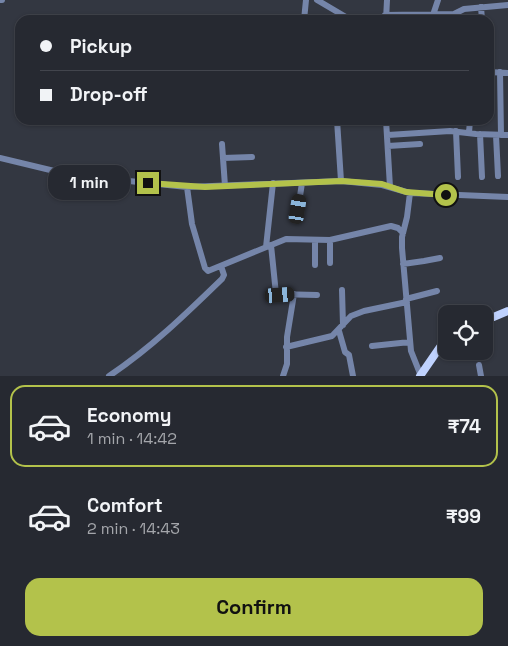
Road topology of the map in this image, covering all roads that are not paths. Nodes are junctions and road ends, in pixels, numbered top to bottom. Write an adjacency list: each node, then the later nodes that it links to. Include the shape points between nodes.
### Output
1 (306, 0): 7 (street)
2 (317, 0): 8 (street)
3 (387, 0): 9 (street)
4 (438, 0): 10 (street)
5 (508, 5): 6 (street)
6 (481, 7): 10 (street); 11 (street)
7 (304, 15)
8 (340, 15)
9 (385, 15)
10 (433, 15)
11 (482, 15)
12 (494, 72): 13 (street)
13 (500, 72): 14 (street); 22 (street)
14 (508, 73)
15 (337, 125): 32 (street)
16 (387, 125): 21 (street)
17 (470, 125): 19 (street)
18 (456, 131): 19 (street); 21 (street); 30 (street)
19 (469, 133): 20 (street)
20 (480, 134): 22 (street); 31 (street)
21 (388, 135): 25 (street)
22 (502, 135): 29 (street)
23 (222, 144): 28 (street)
24 (420, 144): 25 (street)
25 (388, 146): 36 (street)
26 (252, 157): 28 (street)
27 (0, 158): 37 (street, via 71,175)
28 (223, 158): 35 (street)
29 (498, 176)
30 (458, 177)
31 (482, 177)
32 (342, 181): 33 (street); 36 (street)
33 (302, 182): 34 (street); 40 (street)
34 (273, 183): 35 (street); 44 (street)
35 (225, 186): 37 (street)
36 (390, 186): 38 (street)
37 (187, 187): 49 (street, via 192,224 205,268)
38 (410, 193): 39 (street); 41 (street)
39 (508, 197)
40 (298, 209)
41 (403, 233): 43 (street, via 391,226); 47 (street)
42 (315, 240): 43 (street); 44 (street, via 292,238); 48 (street)
43 (330, 240): 46 (street)
44 (268, 246): 49 (street); 52 (street, via 276,293)
45 (440, 258): 47 (street)
46 (330, 263)
47 (403, 264): 54 (street)
48 (315, 265)
49 (221, 266): 64 (street, via 222,279)
50 (342, 290): 57 (street)
51 (437, 291): 54 (street)
52 (294, 294): 53 (street); 61 (street)
53 (317, 295)
54 (407, 301): 57 (street, via 357,313); 59 (street)
55 (508, 311): 56 (main road)
56 (493, 317)
57 (344, 325): 58 (street)
58 (339, 331): 61 (street, via 327,338); 66 (street)
59 (410, 342): 60 (street); 67 (street)
60 (372, 346)
61 (286, 347): 65 (street)
62 (438, 350): 67 (main road)
63 (479, 365): 68 (street)
64 (108, 376)
65 (284, 376)
66 (353, 376)
67 (420, 376)
68 (481, 376)

